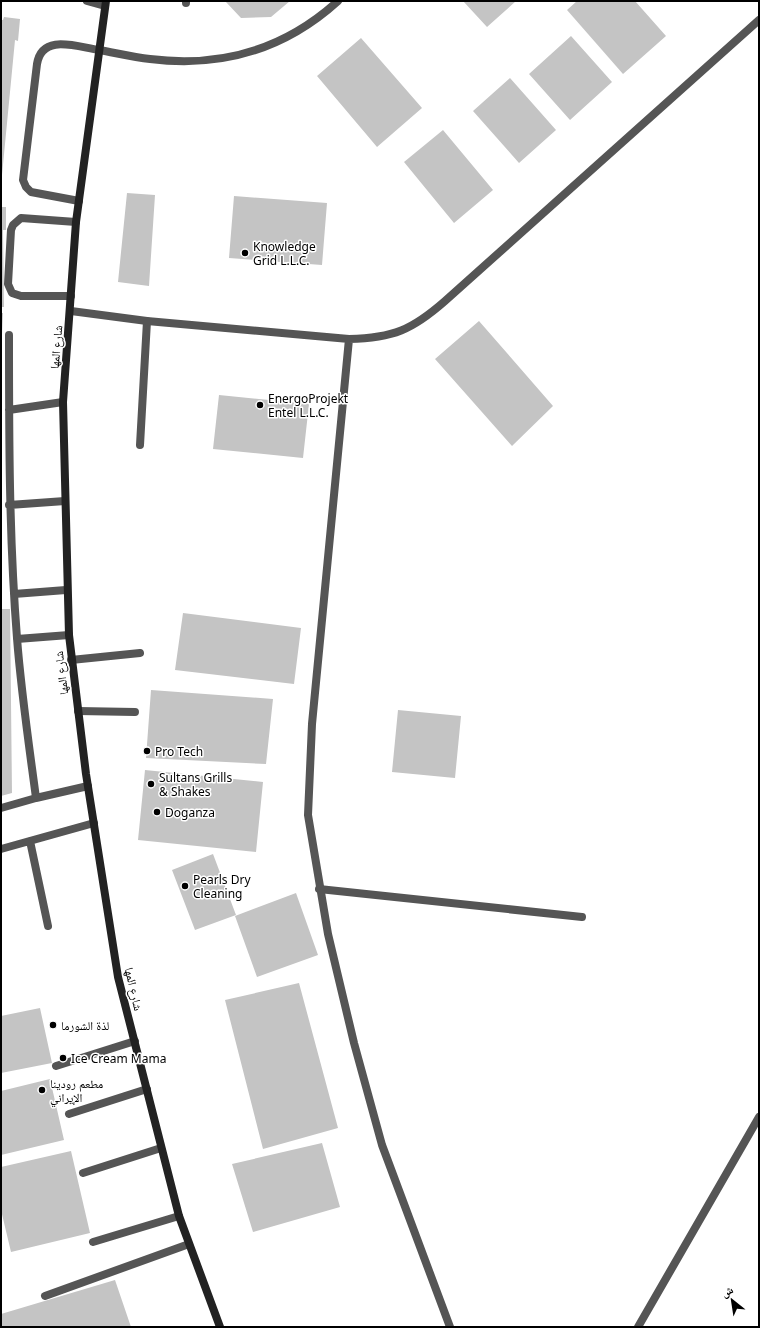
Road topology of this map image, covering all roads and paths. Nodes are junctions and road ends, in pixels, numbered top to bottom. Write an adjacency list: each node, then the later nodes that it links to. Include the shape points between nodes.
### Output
1 (87, 1): 3 (street)
2 (338, 1): 5 (street, via 301,30 269,47 235,56 175,61)
3 (106, 3): 5 (street, شارع المها)
4 (759, 20): 12 (street, via 425,319 395,333 376,338)
5 (99, 50): 6 (street, شارع المها); 6 (street, via 58,44 43,49 38,56 23,180 31,192)
6 (79, 201): 7 (street, شارع المها)
7 (76, 222): 8 (street, شارع المها); 8 (street, via 21,218 13,225 8,284 12,293 21,296)
8 (71, 296): 9 (street, شارع المها)
9 (71, 311): 10 (street); 13 (street, شارع المها)
10 (147, 320): 12 (street); 15 (street)
11 (9, 335): 14 (street)
12 (349, 339): 32 (street, via 309,772 308,815)
13 (63, 402): 14 (street); 16 (street, شارع المها)
14 (9, 410): 17 (street)
15 (140, 446)
16 (65, 501): 17 (street); 18 (street, شارع المها)
17 (9, 504): 19 (street)
18 (66, 590): 19 (street); 20 (street, شارع المها)
19 (14, 594): 21 (street)
20 (69, 635): 21 (street); 23 (street, شارع المها)
21 (17, 639): 27 (street)
22 (140, 653): 23 (street)
23 (72, 660): 24 (street, شارع المها)
24 (78, 711): 25 (street); 26 (street, شارع المها)
25 (135, 712)
26 (88, 786): 27 (street); 29 (street, شارع المها)
27 (36, 798): 28 (street)
28 (1, 808)
29 (94, 823): 30 (street); 35 (street, شارع المها, via 118,977)
30 (30, 841): 31 (street); 34 (street)
31 (1, 849)
32 (319, 888): 33 (street); 47 (street, via 354,1043 382,1145)
33 (582, 917)
34 (48, 926)
35 (135, 1042): 36 (street); 37 (street, شارع المها)
36 (56, 1066)
37 (147, 1089): 38 (street); 40 (street, شارع المها)
38 (69, 1114)
39 (759, 1117): 48 (street)
40 (161, 1148): 41 (street); 42 (street, شارع المها)
41 (83, 1173)
42 (179, 1216): 43 (street); 44 (street, شارع المها)
43 (93, 1242)
44 (189, 1244): 45 (street); 46 (street, شارع المها)
45 (45, 1296)
46 (220, 1327)
47 (450, 1327)
48 (638, 1327)

